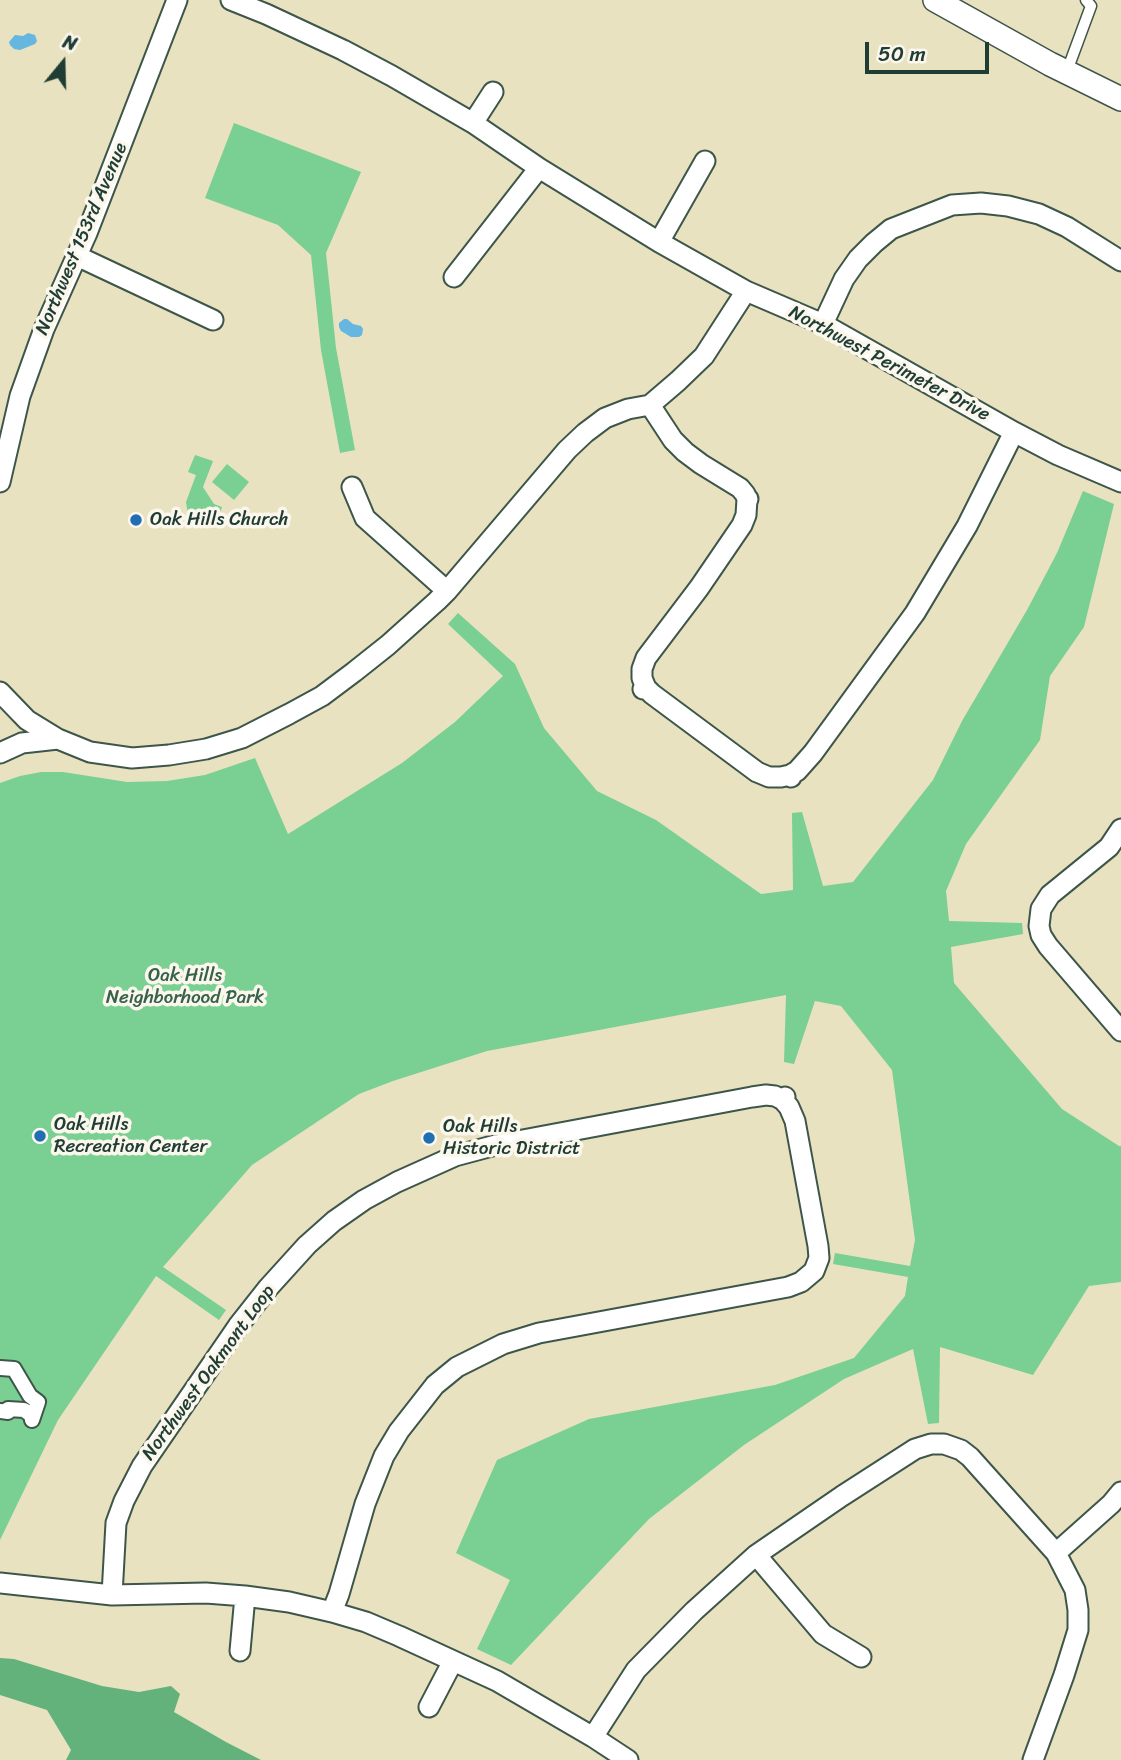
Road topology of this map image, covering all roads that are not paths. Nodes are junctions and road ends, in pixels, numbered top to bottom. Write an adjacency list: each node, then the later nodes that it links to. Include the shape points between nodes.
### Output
1 (177, 0): 12 (street, Northwest 153rd Avenue)
2 (230, 0): 8 (street, Northwest Perimeter Drive, via 343,50)
3 (935, 0): 5 (street)
4 (1086, 0): 5 (lane, via 1091,6)
5 (1067, 71): 7 (street)
6 (494, 92): 8 (street)
7 (1121, 99)
8 (473, 123): 10 (street, Northwest Perimeter Drive)
9 (705, 161): 11 (street)
10 (539, 168): 11 (street, Northwest Perimeter Drive); 14 (street)
11 (659, 242): 15 (street, Northwest Perimeter Drive)
12 (77, 256): 16 (street); 20 (street, Northwest 153rd Avenue, via 20,396)
13 (1121, 261): 17 (street, via 1039,214 1008,205 952,205 891,229 874,243 844,279)
14 (454, 277)
15 (746, 291): 17 (street, Northwest Perimeter Drive); 18 (street, via 704,356)
16 (213, 320)
17 (823, 324): 19 (street, Northwest Perimeter Drive)
18 (650, 405): 19 (street, via 679,446 740,488 748,499 742,525 646,658 642,669 645,688 757,772 781,778 791,776 813,753 915,613 967,526); 23 (street, via 605,418 585,433)
19 (1014, 432): 21 (street, Northwest Perimeter Drive)
20 (0, 482)
21 (1121, 482)
22 (352, 487): 23 (street, via 365,518)
23 (447, 591): 25 (street, via 322,696 242,738 206,749 132,758 90,752)
24 (0, 692): 25 (street, via 27,720)
25 (58, 739): 26 (street, via 22,743)
26 (0, 753)
27 (1121, 830): 28 (street, via 1109,847 1051,895 1041,909 1039,926 1048,946)
28 (1121, 1031)
29 (0, 1368): 30 (street, via 14,1369 38,1402 32,1420 24,1410)
30 (0, 1411)
31 (1121, 1492): 32 (street)
32 (1056, 1553): 33 (street, via 970,1457 952,1446 931,1444 915,1449); 44 (street, via 1075,1590 1078,1630)
33 (756, 1555): 39 (street, via 823,1634); 42 (street, via 636,1670)
34 (0, 1583): 35 (street)
35 (112, 1595): 36 (street); 37 (street, Northwest Oakmont Loop, via 116,1523 135,1478 238,1326 307,1245 334,1222 364,1200 455,1156 752,1097 784,1098 796,1121 818,1246 814,1271 788,1287 539,1333 457,1367 435,1385 384,1456)
36 (245, 1596): 37 (street); 38 (street)
37 (332, 1612): 40 (street)
38 (240, 1651)
39 (861, 1657)
40 (453, 1661): 41 (street); 42 (street, via 498,1681)
41 (429, 1707)
42 (593, 1737): 43 (street)
43 (628, 1760)
44 (1033, 1760)

